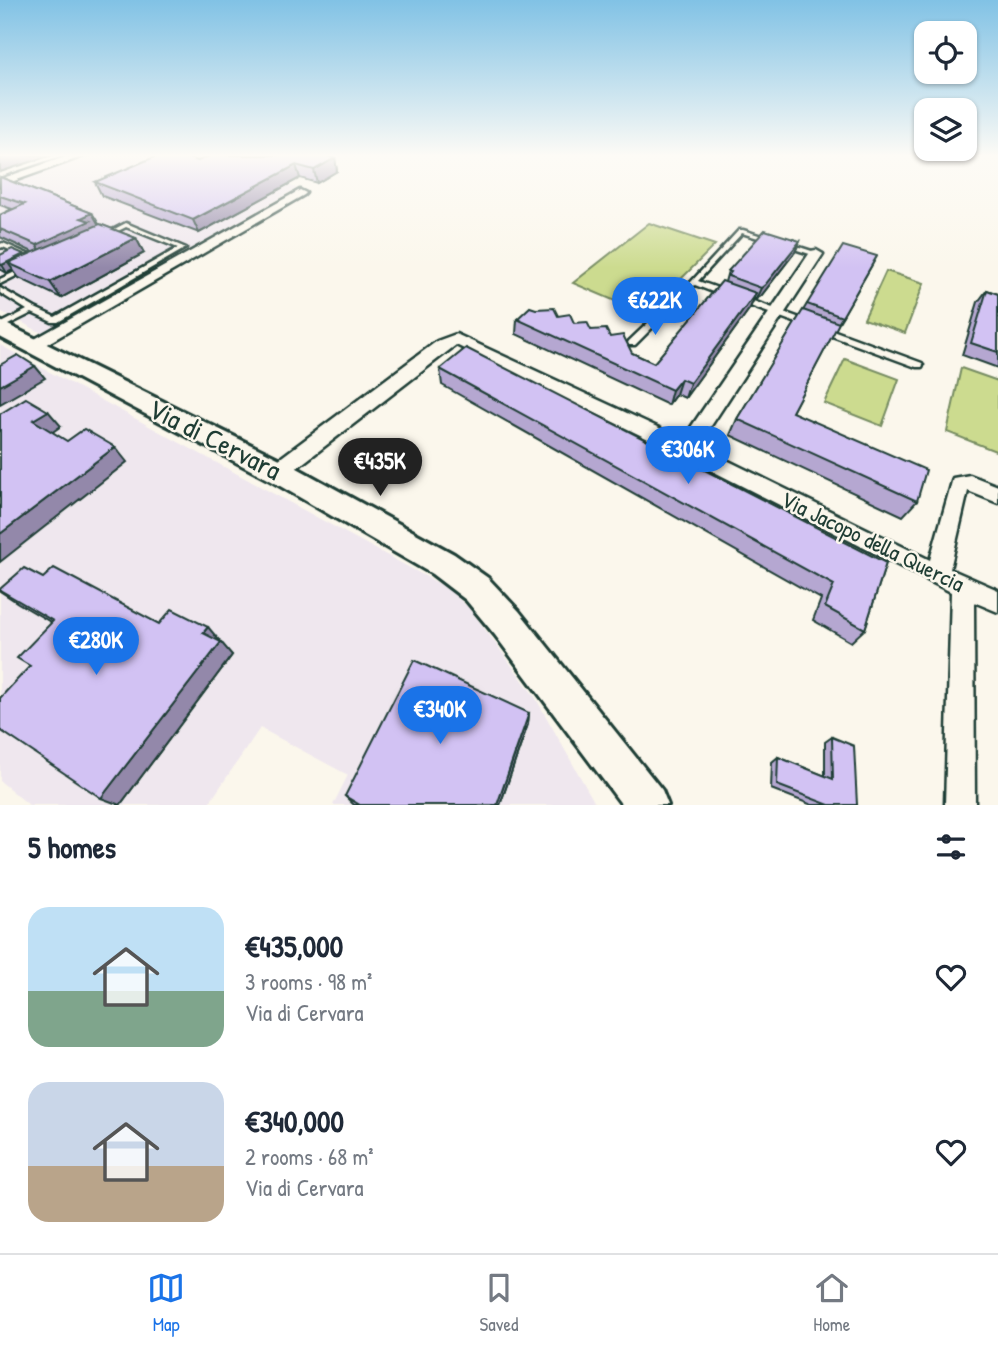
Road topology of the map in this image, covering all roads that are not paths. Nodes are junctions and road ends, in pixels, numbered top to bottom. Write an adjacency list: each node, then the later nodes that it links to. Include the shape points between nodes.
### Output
1 (300, 193): 12 (street)
2 (103, 236): 8 (lane, via 126,225 183,248 55,320)
3 (0, 246): 5 (lane, via 43,263)
4 (816, 254): 6 (lane, via 741,231); 9 (street)
5 (0, 282)
6 (694, 282): 9 (lane); 11 (lane)
7 (0, 290): 8 (lane)
8 (32, 310): 10 (lane)
9 (776, 313): 13 (lane); 14 (street)
10 (0, 328): 12 (street, Via di Cervara)
11 (632, 343)
12 (32, 345): 15 (street, Via di Cervara)
13 (919, 365)
14 (686, 449): 15 (street, Via Jacopo della Quercia, via 456,339); 17 (street, Via Jacopo della Quercia)
15 (278, 471): 20 (street, Via di Cervara, via 443,564 477,589)
16 (998, 495): 17 (street, via 970,483 960,484)
17 (937, 575): 18 (street, Via Jacopo della Quercia)
18 (963, 586): 19 (street, Via Jacopo della Quercia); 21 (street)
19 (998, 601)
20 (648, 805)
21 (960, 805)

